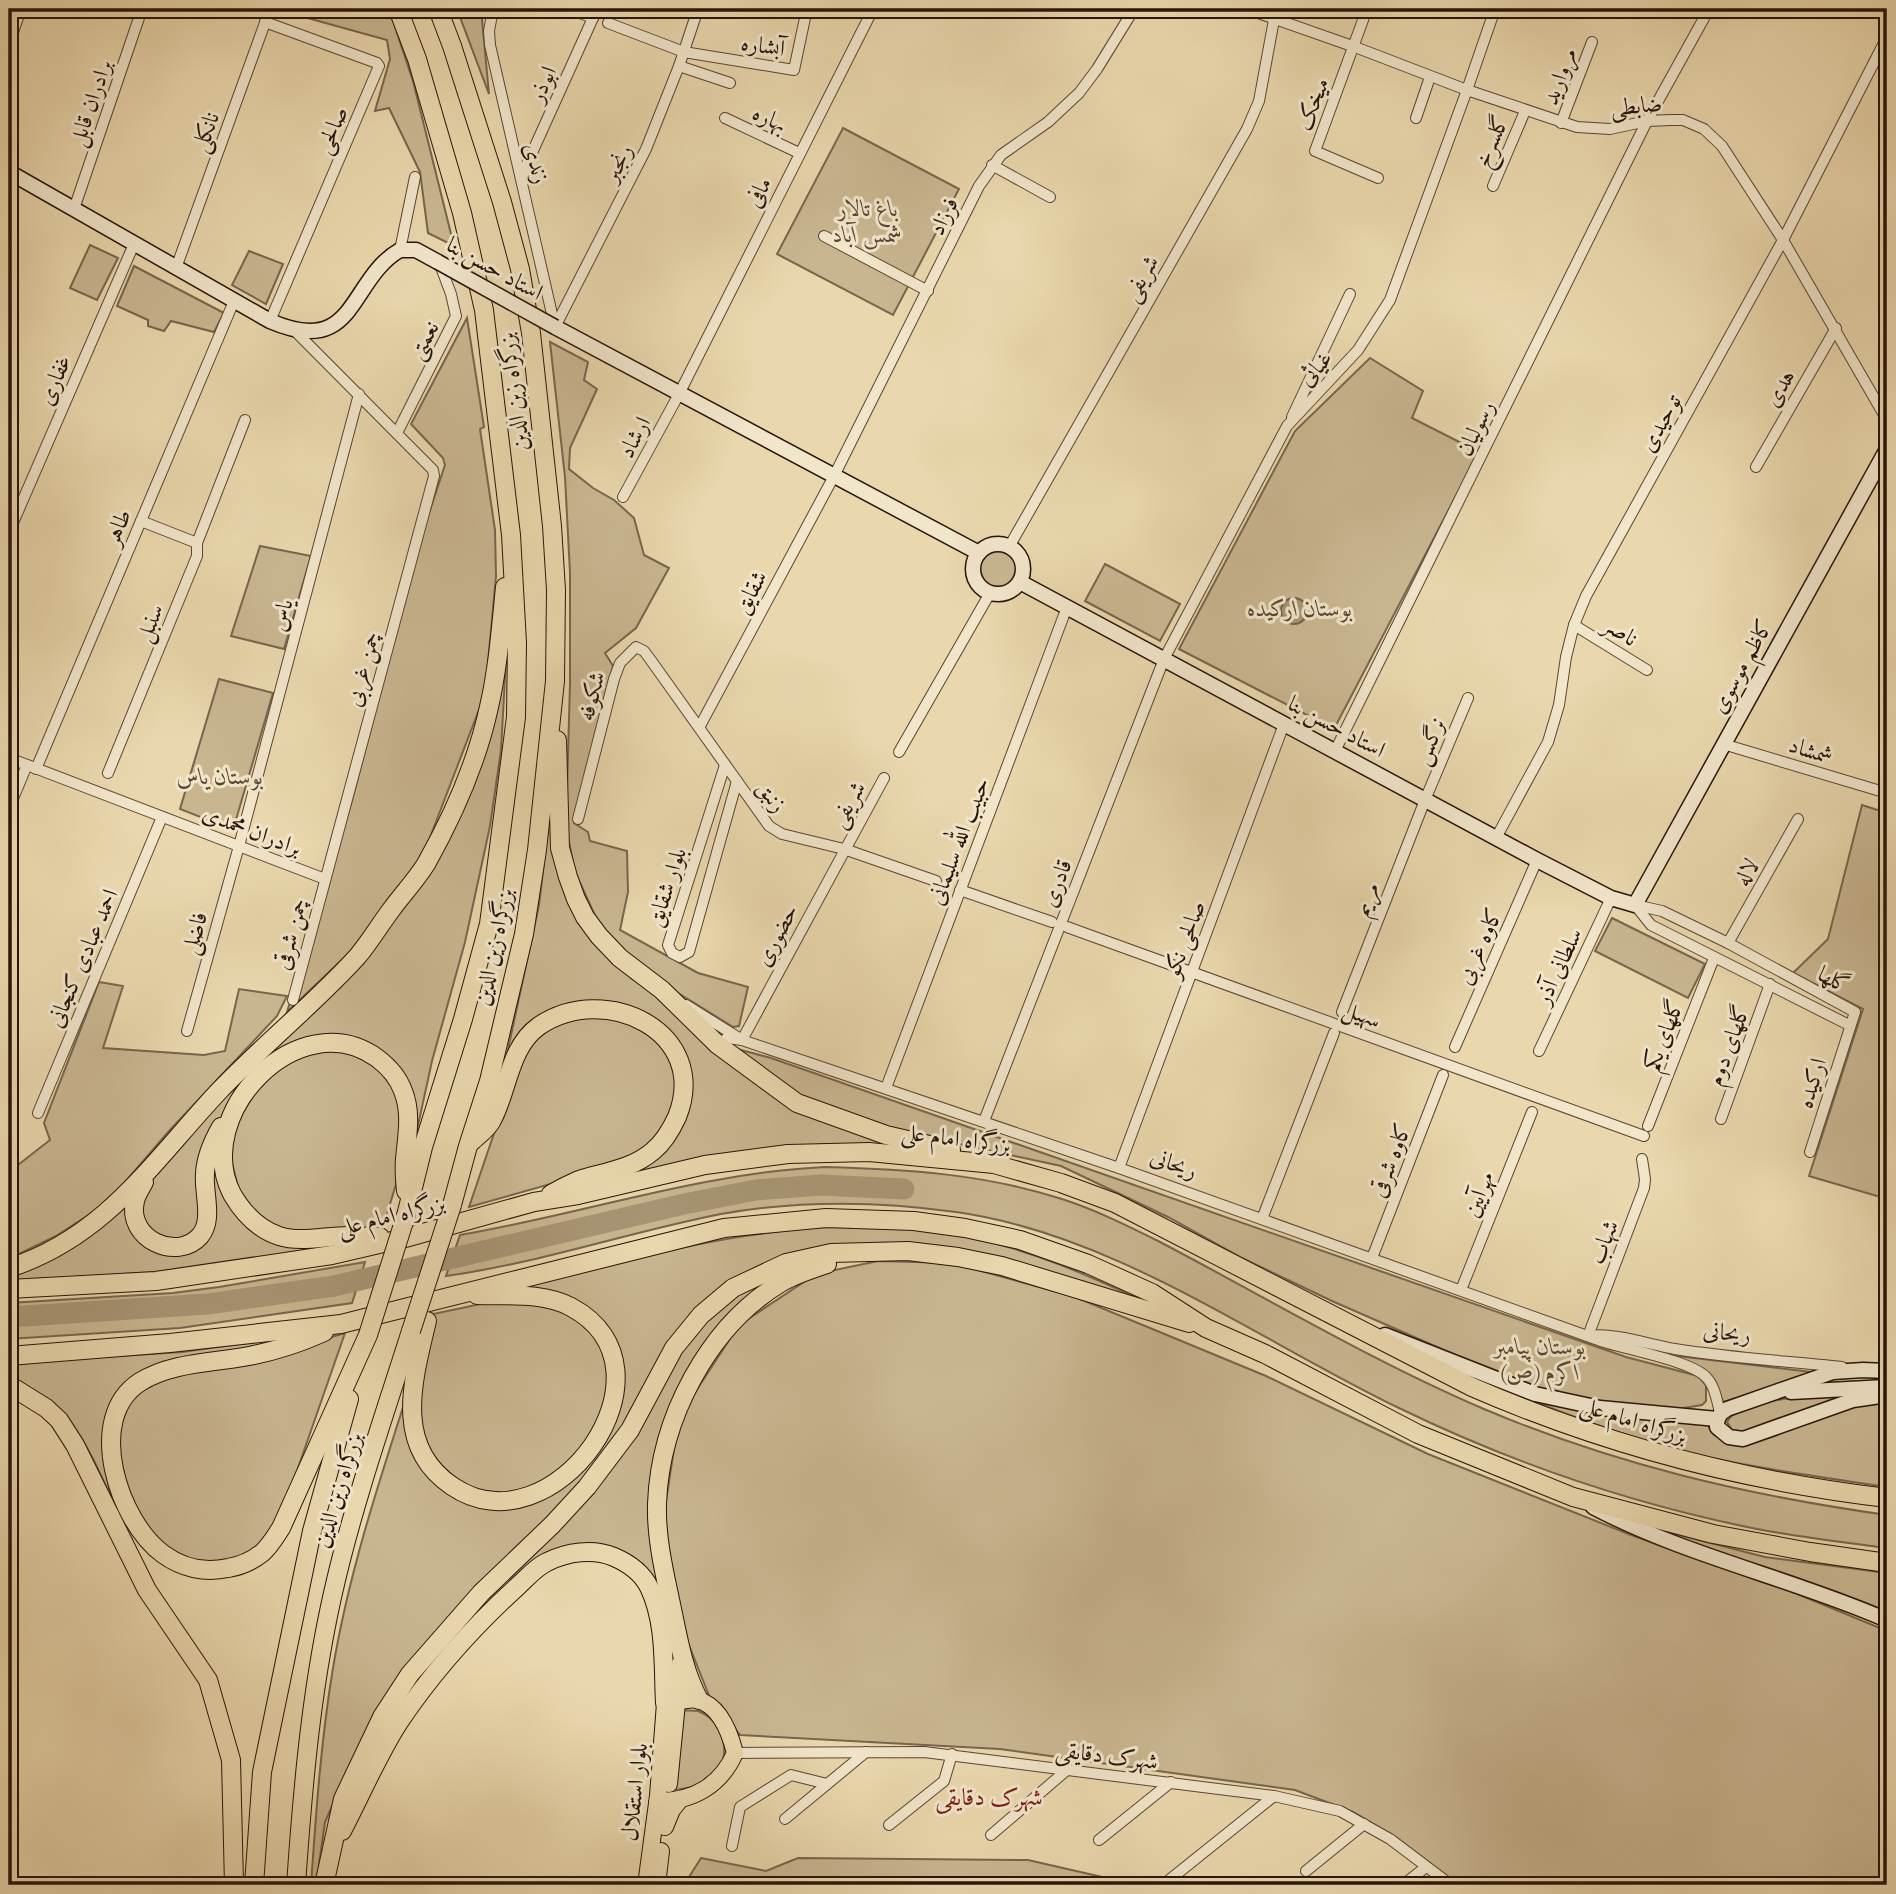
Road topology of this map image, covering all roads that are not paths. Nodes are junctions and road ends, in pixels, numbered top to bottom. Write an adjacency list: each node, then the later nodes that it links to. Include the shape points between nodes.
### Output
1 (21, 9): 22 (street)
2 (142, 9): 42 (street, برادران قابل)
3 (269, 9): 18 (street, نانکلی)
4 (398, 9): 68 (highway, بزرگراه زین الدین, via 463,213 484,310)
5 (438, 9): 78 (highway, بزرگراه زین الدین, via 502,202 523,282 552,526)
6 (493, 9): 37 (street, زندی, via 491,45)
7 (570, 9): 15 (street)
8 (698, 9): 24 (street, رنجبر)
9 (873, 9): 34 (street, مافی)
10 (1134, 9): 35 (street, فرزاد, via 1079,93)
11 (1247, 9): 16 (street, ضابطی)
12 (1367, 9): 23 (street)
13 (1495, 9): 28 (street, غیاثی)
14 (1709, 9): 32 (street, رسولیان)
15 (595, 13): 37 (street, ابوذر)
16 (1276, 13): 23 (street, ضابطی); 70 (street, شریفی, via 1259,101 1247,129)
17 (805, 18): 24 (street, آبشاره, via 794,70)
18 (265, 22): 48 (street, نانکلی); 52 (street, صالحی, via 379,66)
19 (608, 23): 24 (street, آبشاره)
20 (1887, 37): 44 (street, توحیدی)
21 (1592, 42): 33 (street, مروارید)
22 (9, 44)
23 (1355, 47): 26 (street, ضابطی); 39 (street, میخک, via 1315,151)
24 (684, 52): 25 (street, رنجبر)
25 (679, 66): 27 (street); 53 (street, رنجبر, via 646,149)
26 (1430, 77): 28 (street, ضابطی); 31 (street)
27 (730, 83)
28 (1467, 90): 29 (street, ضابطی); 60 (street, غیاثی, via 1390,300 1358,350)
29 (1525, 111): 33 (street, ضابطی); 40 (street, گلسرخ)
30 (725, 118): 34 (street, بهاره)
31 (1416, 118)
32 (1647, 121): 33 (street, ضابطی, via 1610,129); 44 (street, ضابطی, via 1683,120 1715,138); 83 (street, رسولیان)
33 (1561, 123)
34 (799, 153): 57 (street, مافی)
35 (992, 165): 41 (street); 49 (street, فرزاد)
36 (9, 172): 42 (main road)
37 (522, 175): 53 (street, زندی)
38 (415, 177): 46 (street)
39 (1378, 178)
40 (1493, 186)
41 (1050, 197)
42 (74, 209): 45 (main road)
43 (824, 236): 49 (street)
44 (1783, 240): 54 (street, ضابطی); 75 (street, توحیدی)
45 (134, 244): 48 (main road); 67 (street, غفاری)
46 (400, 250): 47 (main road, استاد حسن بنا, via 416,250); 55 (main road, via 342,317 316,331)
47 (438, 262): 53 (main road, استاد حسن بنا, bridge); 61 (street, نعمتی, via 456,316)
48 (176, 268): 51 (main road)
49 (928, 291): 64 (street, فرزاد)
50 (1350, 294): 60 (street)
51 (234, 301): 52 (main road); 66 (street, طاهر)
52 (270, 321): 55 (main road)
53 (555, 327): 57 (main road, استاد حسن بنا)
54 (1836, 328): 59 (street, ضابطی); 63 (street, هدی)
55 (295, 331): 56 (street)
56 (359, 394): 61 (street); 98 (street, یاس)
57 (679, 394): 64 (main road, استاد حسن بنا); 65 (street, ارشاد)
58 (245, 420): 69 (street, سنبل)
59 (1887, 420)
60 (1287, 426): 76 (street, غیاثی)
61 (397, 433): 101 (street, چمن غربی, via 433,470 430,490)
62 (1887, 449): 82 (main road, کاظم موسوی)
63 (1756, 467)
64 (834, 476): 71 (main road, استاد حسن بنا); 81 (street, شقایق)
65 (623, 498)
66 (141, 521): 69 (street); 87 (street, طاهر)
67 (9, 532)
68 (511, 535): 136 (highway, via 489,708 472,766 425,866 358,956 220,1090); 138 (highway, بزرگراه زین الدین, via 516,717 489,924)
69 (197, 543): 88 (street, سنبل, via 197,556)
70 (1009, 547): 71 (main road, via 993,545); 72 (main road, via 1021,558)
71 (979, 553): 73 (main road, via 974,577)
72 (1020, 582): 73 (main road, via 1008,593); 74 (main road, استاد حسن بنا)
73 (990, 593): 84 (street)
74 (1067, 607): 76 (main road, استاد حسن بنا); 103 (street, حبیب الله سلیمانی)
75 (1574, 625): 77 (street, ناصر); 97 (street, توحیدی, via 1548,742)
76 (1164, 659): 80 (main road, استاد حسن بنا); 128 (street, قادری)
77 (1647, 670)
78 (555, 681): 112 (highway, via 558,824 568,877 585,917 599,936); 131 (highway, بزرگراه زین الدین, via 524,934 489,1081)
79 (1468, 698): 92 (street, نرگس)
80 (1284, 724): 83 (main road, استاد حسن بنا); 110 (street, صالحی نکو)
81 (700, 726): 86 (street, زنبق); 95 (street, شکوفه, via 644,651 636,647 628,653 614,679)
82 (1723, 744): 91 (street, شمشاد); 105 (main road, کاظم موسوی)
83 (1335, 751): 92 (main road, استاد حسن بنا)
84 (899, 752)
85 (9, 758): 87 (street, برادران محمدی)
86 (725, 765): 90 (street, زنبق); 90 (street, بلوار شقایق, via 668,945 680,957 689,953)
87 (31, 767): 93 (street, طاهر); 94 (street, برادران محمدی)
88 (108, 773)
89 (884, 778): 99 (street, شریفی)
90 (737, 781): 99 (street, زنبق, via 769,826 782,834)
91 (1887, 793)
92 (1425, 800): 97 (main road, استاد حسن بنا); 114 (street, مریم)
93 (9, 808)
94 (162, 817): 98 (street, برادران محمدی); 126 (street, احمد عبادی کنجانی)
95 (578, 819)
96 (1798, 819): 108 (street, لاله)
97 (1496, 838): 100 (main road, استاد حسن بنا)
98 (239, 846): 101 (street, برادران محمدی); 116 (street, فاضلی)
99 (844, 849): 102 (street); 118 (street, حضوری)
100 (1537, 860): 104 (main road, استاد حسن بنا); 120 (street, کاوه غربی)
101 (325, 879): 113 (street, چمن شرقی)
102 (936, 881)
103 (960, 890): 106 (street); 123 (street, حبیب الله سلیمانی)
104 (1611, 898): 105 (main road, استاد حسن بنا); 121 (street, سلطانی آذر)
105 (1634, 905): 108 (street, گلها, via 1662,911); 109 (street, گلها, via 1651,925)
106 (1052, 922)
107 (1067, 927): 110 (street, سهیل)
108 (1728, 943): 115 (street, گلها, via 1855,1012)
109 (1714, 958): 111 (street, گلها); 129 (street, گلهای یکم)
110 (1192, 973): 130 (street, سهیل); 135 (street, صالحی نکو)
111 (1770, 984): 115 (street, گلها); 127 (street, گلهای دوم)
112 (662, 990): 118 (street, ریحانی); 119 (highway)
113 (293, 999)
114 (1342, 1012)
115 (1849, 1024): 132 (street, ارکیده)
116 (187, 1031)
117 (1334, 1032): 139 (street)
118 (742, 1040): 119 (street, via 727,1038); 123 (street, ریحانی)
119 (718, 1045): 134 (highway, via 797,1104)
120 (1455, 1047)
121 (1539, 1051)
122 (1443, 1075): 142 (street, کاوه شرقی)
123 (886, 1088): 128 (street, ریحانی)
124 (234, 1110): 136 (highway, via 211,1145 205,1170 206,1222 200,1236 188,1244 158,1244 142,1236 135,1222 134,1203); 138 (highway, via 267,1069 301,1047 338,1042 372,1054 391,1071 406,1097); 140 (highway, via 223,1144 224,1171 239,1206 255,1223 290,1239)
125 (1532, 1112): 145 (street, مهرآیین)
126 (38, 1113)
127 (1721, 1119)
128 (984, 1121): 135 (street, ریحانی)
129 (1648, 1126)
130 (1644, 1136)
131 (468, 1146): 137 (highway, via 492,1122 525,1042 536,1028 561,1013 613,1010 661,1035 681,1065 684,1083 680,1110 663,1142 627,1167 577,1181); 149 (highway, بزرگراه زین الدین, bridge, via 431,1268)
132 (1810, 1152)
133 (1642, 1159): 152 (street, شهاب, via 1644,1188)
134 (994, 1164): 137 (highway, بزرگراه امام علی, via 869,1152 788,1154 705,1165); 147 (highway, بزرگراه امام علی, via 1115,1203)
135 (1119, 1168): 139 (street, ریحانی)
136 (148, 1172): 143 (highway, via 89,1228 53,1250)
137 (534, 1202): 140 (highway, بزرگراه امام علی)
138 (407, 1212): 151 (highway, بزرگراه زین الدین, bridge)
139 (1262, 1219): 142 (street, ریحانی)
140 (405, 1238): 144 (highway, بزرگراه امام علی, via 332,1255 188,1277)
141 (867, 1252): 150 (highway, via 908,1251 1002,1266); 165 (highway, via 808,1270 757,1301 726,1331 683,1396 670,1432 657,1504); 182 (highway, via 831,1253 786,1263 733,1288 701,1315 674,1348 630,1430 602,1468 552,1525 452,1623 410,1674 382,1717 343,1800)
142 (1372, 1258): 145 (street, ریحانی)
143 (9, 1268)
144 (9, 1289)
145 (1461, 1290): 152 (street, ریحانی)
146 (452, 1295): 148 (highway); 149 (highway, via 541,1297 570,1306 597,1327 613,1360 615,1394 603,1431 574,1467 540,1492 503,1501 468,1495 436,1474 421,1454 411,1424); 150 (highway, via 724,1228 787,1220 868,1218 965,1228 1020,1240 1152,1293)
147 (1329, 1314): 160 (main road, via 1535,1394 1600,1408); 162 (highway, بزرگراه امام علی, via 1472,1387 1618,1443 1751,1477)
148 (341, 1324): 151 (highway, via 272,1351 164,1371 130,1390 110,1433 115,1475 130,1512 162,1554 204,1571 236,1567 263,1552 281,1528); 153 (highway)
149 (419, 1326): 187 (highway, بزرگراه زین الدین, via 352,1520 336,1582 304,1776)
150 (1206, 1328): 161 (highway, via 1418,1434)
151 (368, 1335): 186 (highway, بزرگراه زین الدین, via 312,1531 287,1644 262,1772)
152 (1588, 1336): 154 (street, ریحانی, via 1603,1334 1679,1350); 160 (street, ریحانی, via 1699,1371 1712,1385)
153 (9, 1356)
154 (1863, 1370): 155 (main road, ریحانی); 158 (main road, ریحانی, via 1833,1372)
155 (1887, 1371)
156 (9, 1385): 185 (highway, via 59,1420 147,1590 208,1680 231,1760)
157 (1887, 1387): 158 (main road)
158 (1773, 1394): 160 (main road, ریحانی)
159 (1887, 1395): 160 (main road, ریحانی, via 1853,1400 1744,1439 1722,1433 1717,1427)
160 (1719, 1416)
161 (1573, 1497): 163 (highway, via 1713,1534); 164 (main road, via 1629,1527)
162 (1887, 1497)
163 (1887, 1563)
164 (1887, 1620)
165 (681, 1656): 166 (highway); 167 (highway)
166 (699, 1700): 167 (main road); 169 (main road, via 725,1724)
167 (671, 1703): 175 (main road, بلوار استقلال); 182 (highway, via 658,1610 648,1585 629,1563 606,1553 582,1552 544,1563 495,1607 408,1710)
168 (866, 1752): 169 (street, شهرک دقایقی); 170 (street, شهرک دقایقی); 173 (street)
169 (735, 1753): 175 (main road, via 718,1780 702,1792)
170 (952, 1754): 171 (street, شهرک دقایقی); 177 (street, via 944,1781)
171 (1068, 1769): 172 (street, شهرک دقایقی); 179 (street)
172 (1171, 1782): 174 (street, شهرک دقایقی); 180 (street)
173 (827, 1784): 176 (street); 181 (street, via 791,1775 740,1807)
174 (1274, 1796): 178 (street, شهرک دقایقی, via 1339,1811); 191 (street)
175 (668, 1801): 189 (main road, بلوار استقلال); 190 (main road, بلوار استقلال)
176 (785, 1819)
177 (889, 1825)
178 (1364, 1825): 183 (street, شهرک دقایقی); 184 (street)
179 (991, 1835)
180 (1100, 1840)
181 (732, 1846)
182 (332, 1849): 188 (highway)
183 (1426, 1867): 192 (street); 193 (street, شهرک دقایقی)
184 (1306, 1871)
185 (234, 1885)
186 (254, 1885)
187 (296, 1885)
188 (324, 1885)
189 (646, 1885)
190 (657, 1885)
191 (1163, 1885)
192 (1403, 1885)
193 (1451, 1885)

